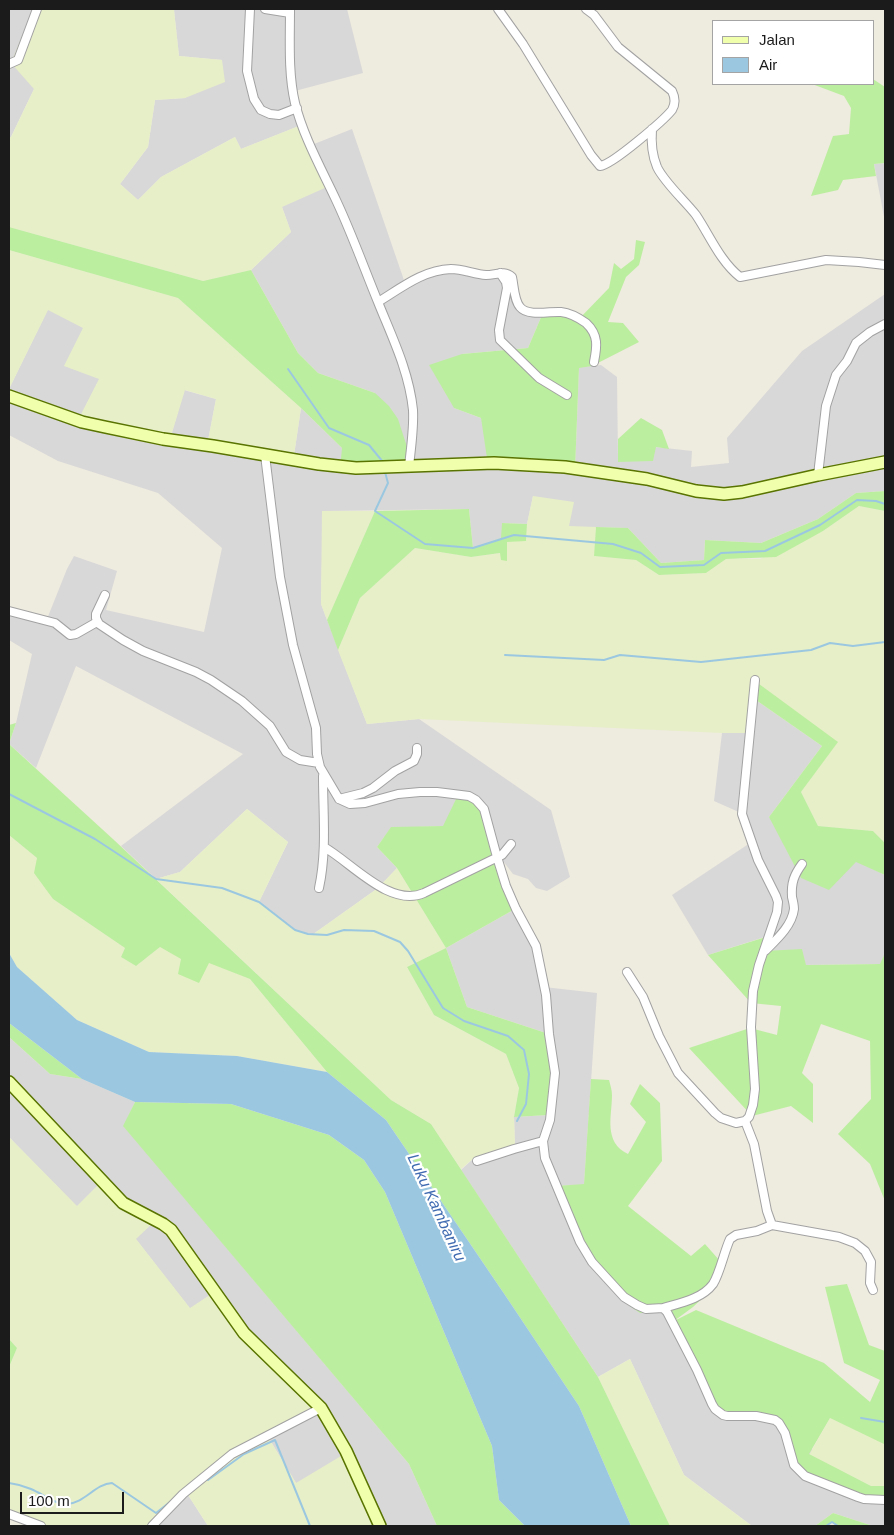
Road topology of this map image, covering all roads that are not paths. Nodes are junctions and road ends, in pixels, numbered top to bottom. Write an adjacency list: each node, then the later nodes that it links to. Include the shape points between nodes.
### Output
1 (37, 9): 7 (street, via 18,60)
2 (250, 9): 8 (street, via 247,71 254,99 261,110 270,114 279,115)
3 (265, 9): 6 (street)
4 (498, 9): 9 (street, via 600,166 606,165)
5 (586, 9): 9 (street, via 618,47 672,91 675,97 672,109)
6 (290, 11): 8 (street, via 291,70)
7 (9, 64)
8 (297, 108): 12 (street)
9 (652, 129): 10 (street, via 654,160 658,170 740,277 826,260)
10 (885, 265)
11 (500, 273): 12 (street, via 452,269 430,273 415,278); 14 (street, via 512,277 522,309 571,314 591,328 596,335); 15 (street, via 507,284 500,340 538,378)
12 (378, 302): 19 (street, via 402,358 411,396 413,428)
13 (885, 324): 20 (street, via 856,343 836,375 826,406)
14 (594, 362)
15 (567, 395)
16 (9, 396): 17 (street, via 82,422)
17 (265, 455): 19 (street, via 343,467); 26 (street, via 280,577 293,645 316,728)
18 (885, 462): 20 (street)
19 (409, 466): 20 (street, via 494,463 565,467 724,494)
20 (818, 475)
21 (105, 595): 23 (street, via 96,614)
22 (9, 611): 23 (street, via 55,623 70,635)
23 (97, 622): 26 (street, via 144,651 211,680 270,726 286,752 300,760)
24 (756, 680): 34 (street, via 742,814 758,860 778,902)
25 (417, 748): 28 (street, via 414,761 373,788)
26 (319, 763): 27 (street)
27 (323, 773): 28 (street); 30 (street)
28 (339, 799): 31 (street, via 358,804 420,792 469,796 484,809)
29 (511, 844): 31 (street)
30 (324, 847): 31 (street, via 385,889 408,897 416,897); 33 (street)
31 (497, 858): 38 (street, via 516,909 536,946 546,995 555,1074 550,1120)
32 (802, 864): 34 (street, via 792,882 794,908 791,918 778,939)
33 (319, 888)
34 (763, 953): 37 (street, via 755,976 751,1007 755,1090 753,1105)
35 (627, 972): 37 (street, via 644,997 678,1073 721,1118 736,1123)
36 (9, 1082): 43 (street, via 123,1203 171,1230 244,1333)
37 (745, 1121): 40 (street, via 754,1144 766,1211)
38 (543, 1141): 39 (street); 42 (street, via 545,1158 580,1242 592,1262 624,1297 646,1309)
39 (477, 1161)
40 (772, 1225): 41 (street, via 839,1237 855,1244 865,1251 871,1262); 42 (street, via 730,1239 713,1284 690,1300)
41 (873, 1290)
42 (664, 1308): 44 (street, via 719,1412 727,1416 775,1420 785,1433 794,1465 805,1476 864,1499)
43 (321, 1408): 47 (street, via 232,1454 183,1494); 48 (street, via 346,1452)
44 (885, 1500)
45 (9, 1514): 46 (street)
46 (41, 1526)
47 (152, 1526)
48 (380, 1526)

